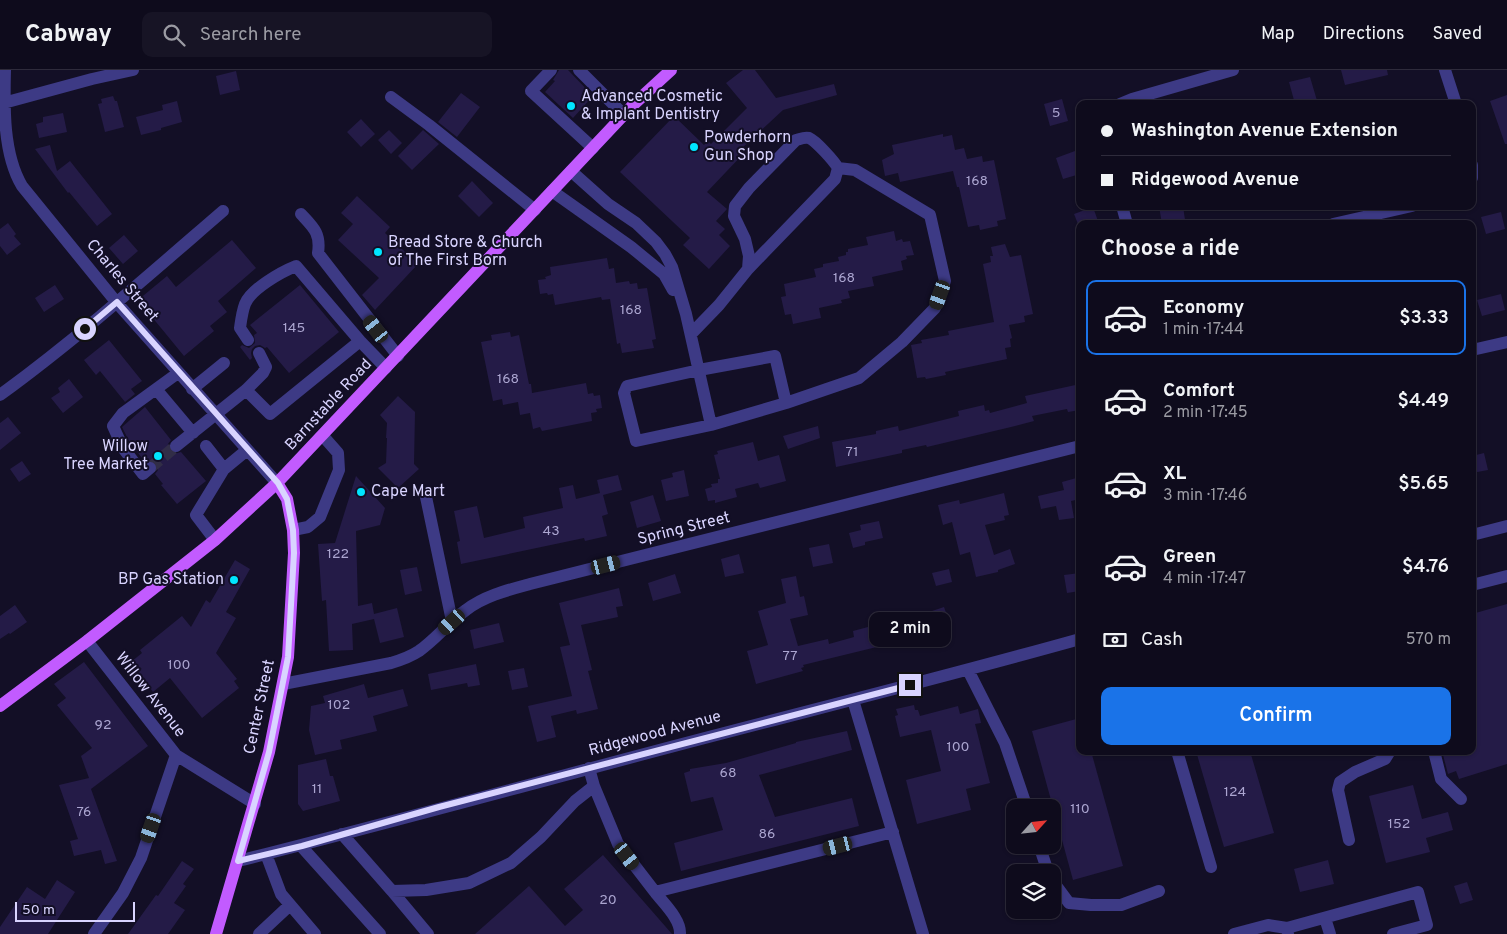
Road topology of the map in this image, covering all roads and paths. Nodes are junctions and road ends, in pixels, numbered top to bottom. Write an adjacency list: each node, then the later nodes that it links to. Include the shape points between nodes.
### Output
1 (5, 70): 11 (street, Charles Street)
2 (133, 70): 11 (street)
3 (550, 70): 13 (street, via 530,91)
4 (579, 70): 12 (street)
5 (672, 70): 12 (main road, Barnstable Road)
6 (1233, 70): 9 (street)
7 (1446, 70): 10 (street)
8 (391, 97): 17 (street)
9 (1130, 100)
10 (1455, 100)
11 (2, 103): 23 (street, Charles Street, via 10,153 22,186)
12 (624, 115): 13 (main road, Barnstable Road)
13 (593, 148): 15 (main road, Barnstable Road)
14 (838, 168): 22 (street, via 835,179); 22 (street, via 810,138 802,138 796,140 749,188 735,206 734,216 745,239); 40 (street, via 855,170 930,214 945,281 935,308 902,342 859,378)
15 (571, 171): 16 (main road, Barnstable Road); 24 (street, via 656,242 672,267)
16 (552, 191): 17 (main road, Barnstable Road); 24 (street, via 664,274)
17 (535, 210): 31 (main road, Barnstable Road)
18 (1394, 210): 21 (street)
19 (223, 211): 23 (street)
20 (301, 214): 31 (street, via 317,232 318,253)
21 (1351, 220)
22 (748, 269): 25 (street)
23 (117, 302): 35 (street, Charles Street); 39 (street)
24 (686, 314): 25 (street)
25 (691, 334): 34 (street)
26 (248, 340): 27 (street, via 240,328 245,303 255,291 296,266)
27 (360, 341): 33 (street); 38 (street, via 270,414)
28 (1507, 342): 29 (street)
29 (1476, 349)
30 (259, 353): 38 (street, via 266,367 264,373)
31 (398, 356): 33 (main road, Barnstable Road)
32 (224, 363): 37 (street)
33 (386, 368): 44 (main road, Barnstable Road)
34 (699, 370): 40 (street, via 775,356); 42 (street); 42 (street, via 628,386 624,392 636,441)
35 (178, 373): 36 (street); 37 (street, Charles Street)
36 (156, 389): 43 (street); 49 (street, via 122,412 113,426 123,448 143,474)
37 (192, 389): 41 (street, Charles Street)
38 (246, 390): 41 (street)
39 (0, 395)
40 (786, 403): 42 (street)
41 (215, 414): 43 (street); 48 (street, Charles Street)
42 (711, 425)
43 (193, 433): 45 (street)
44 (323, 436): 51 (main road, Barnstable Road); 54 (street, via 338,453 339,470 320,517 308,527)
45 (176, 446)
46 (206, 446): 50 (street)
47 (1076, 447): 59 (street, Spring Street, via 530,584 482,601 466,609)
48 (247, 450): 50 (street); 51 (street, Charles Street)
49 (150, 468)
50 (224, 469): 56 (street, via 196,515)
51 (278, 483): 54 (main road, Center Street, via 287,499); 56 (main road, Barnstable Road)
52 (426, 497): 59 (street)
53 (1507, 526): 55 (street)
54 (293, 530): 63 (main road, Center Street, via 288,647)
55 (1476, 534)
56 (215, 540): 61 (main road, Barnstable Road)
57 (1507, 576): 58 (street)
58 (1476, 584)
59 (452, 622): 63 (street, Spring Street, via 408,658)
60 (1076, 640): 62 (street, Ridgewood Avenue)
61 (87, 641): 65 (main road, Barnstable Road); 66 (street, Willow Avenue)
62 (968, 670): 64 (street, Ridgewood Avenue); 72 (street, via 1005,743)
63 (283, 684): 74 (main road, Center Street)
64 (853, 700): 70 (street, Ridgewood Avenue); 75 (street)
65 (0, 706)
66 (176, 755): 74 (street); 90 (street, Willow Avenue, via 141,858 123,893)
67 (1178, 755): 81 (street)
68 (1388, 755): 77 (street, via 1340,782 1338,790)
69 (1435, 755): 73 (street, via 1441,779)
70 (589, 768): 71 (street); 76 (street, Ridgewood Avenue)
71 (594, 786): 82 (street, via 511,863 469,883 426,890); 84 (street, via 618,844)
72 (1024, 799)
73 (1461, 799)
74 (255, 804): 80 (main road, Center Street)
75 (893, 832): 84 (street); 97 (street)
76 (342, 834): 78 (street, Ridgewood Avenue); 82 (street)
77 (1349, 840)
78 (302, 846): 79 (street, Ridgewood Avenue); 94 (street)
79 (266, 854): 80 (street, Ridgewood Avenue); 86 (street, via 281,894)
80 (238, 861): 91 (main road, Center Street)
81 (1211, 867)
82 (392, 891): 95 (street)
83 (1159, 891): 85 (street, via 1121,905 1069,903)
84 (655, 892): 96 (street, via 676,920)
85 (1061, 892)
86 (290, 905): 92 (street); 93 (street)
87 (1326, 918): 88 (street, via 1418,892); 89 (street); 99 (street)
88 (1429, 930): 100 (street)
89 (1288, 931): 98 (street, via 1268,925)
90 (94, 934)
91 (216, 934)
92 (259, 934)
93 (315, 934)
94 (380, 934)
95 (428, 934)
96 (680, 934)
97 (923, 934)
98 (1234, 934)
99 (1330, 934)
100 (1393, 934)

